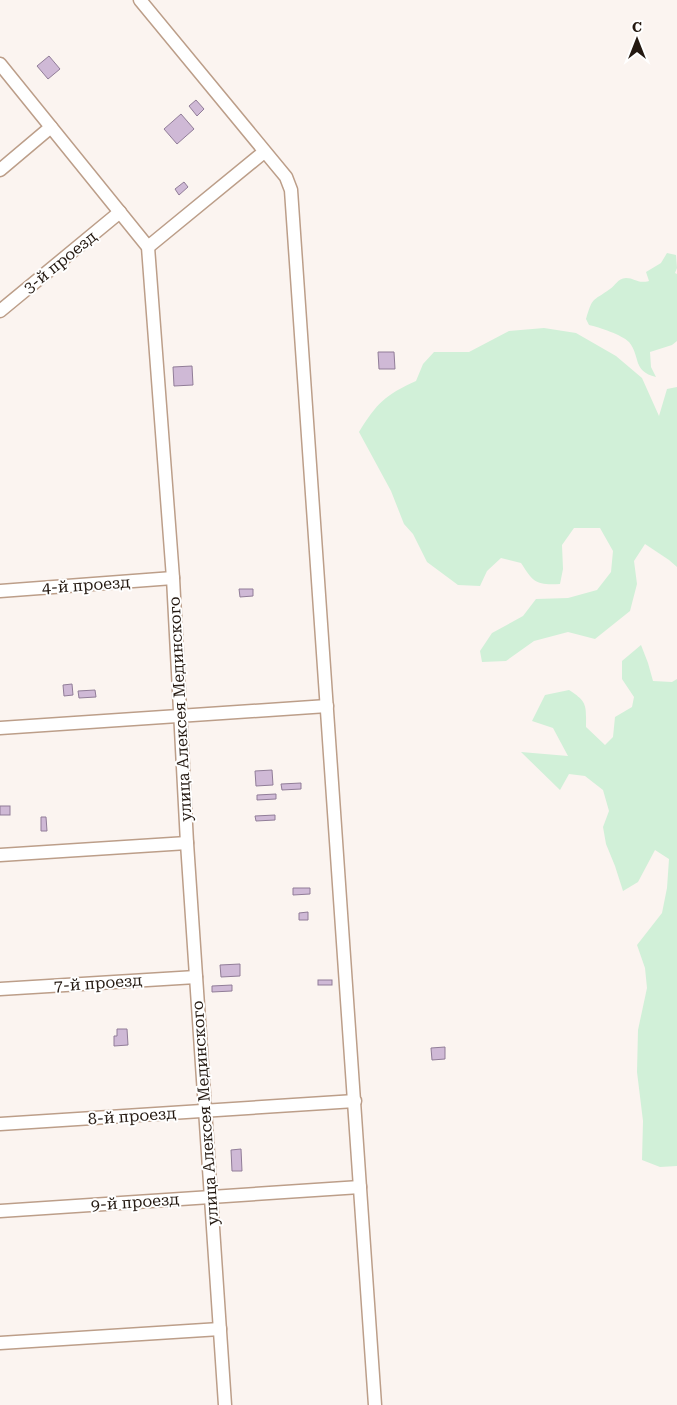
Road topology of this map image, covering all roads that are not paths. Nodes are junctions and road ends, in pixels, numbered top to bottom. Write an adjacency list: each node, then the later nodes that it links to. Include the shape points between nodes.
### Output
1 (140, 0): 4 (street)
2 (0, 64): 3 (street)
3 (51, 127): 5 (street); 6 (street)
4 (264, 152): 7 (street); 11 (street, via 286,177 293,202)
5 (0, 170)
6 (120, 212): 7 (street); 8 (street, 3-й проезд)
7 (148, 247): 9 (street, улица Алексея Мединского)
8 (0, 311)
9 (173, 578): 10 (street, 4-й проезд); 12 (street, улица Алексея Мединского)
10 (0, 591)
11 (327, 706): 12 (street); 18 (street)
12 (179, 715): 13 (street); 14 (street, улица Алексея Мединского)
13 (0, 728)
14 (187, 843): 15 (street); 16 (street, улица Алексея Мединского)
15 (0, 855)
16 (196, 976): 17 (street, 7-й проезд); 19 (street, улица Алексея Мединского)
17 (0, 989)
18 (355, 1101): 19 (street, 8-й проезд); 21 (street)
19 (205, 1111): 20 (street, 8-й проезд); 22 (street, улица Алексея Мединского)
20 (0, 1124)
21 (360, 1187): 22 (street, 9-й проезд); 27 (street)
22 (211, 1197): 23 (street, 9-й проезд); 24 (street, улица Алексея Мединского)
23 (0, 1211)
24 (220, 1329): 25 (street); 26 (street, улица Алексея Мединского)
25 (0, 1343)
26 (225, 1405)
27 (375, 1405)

